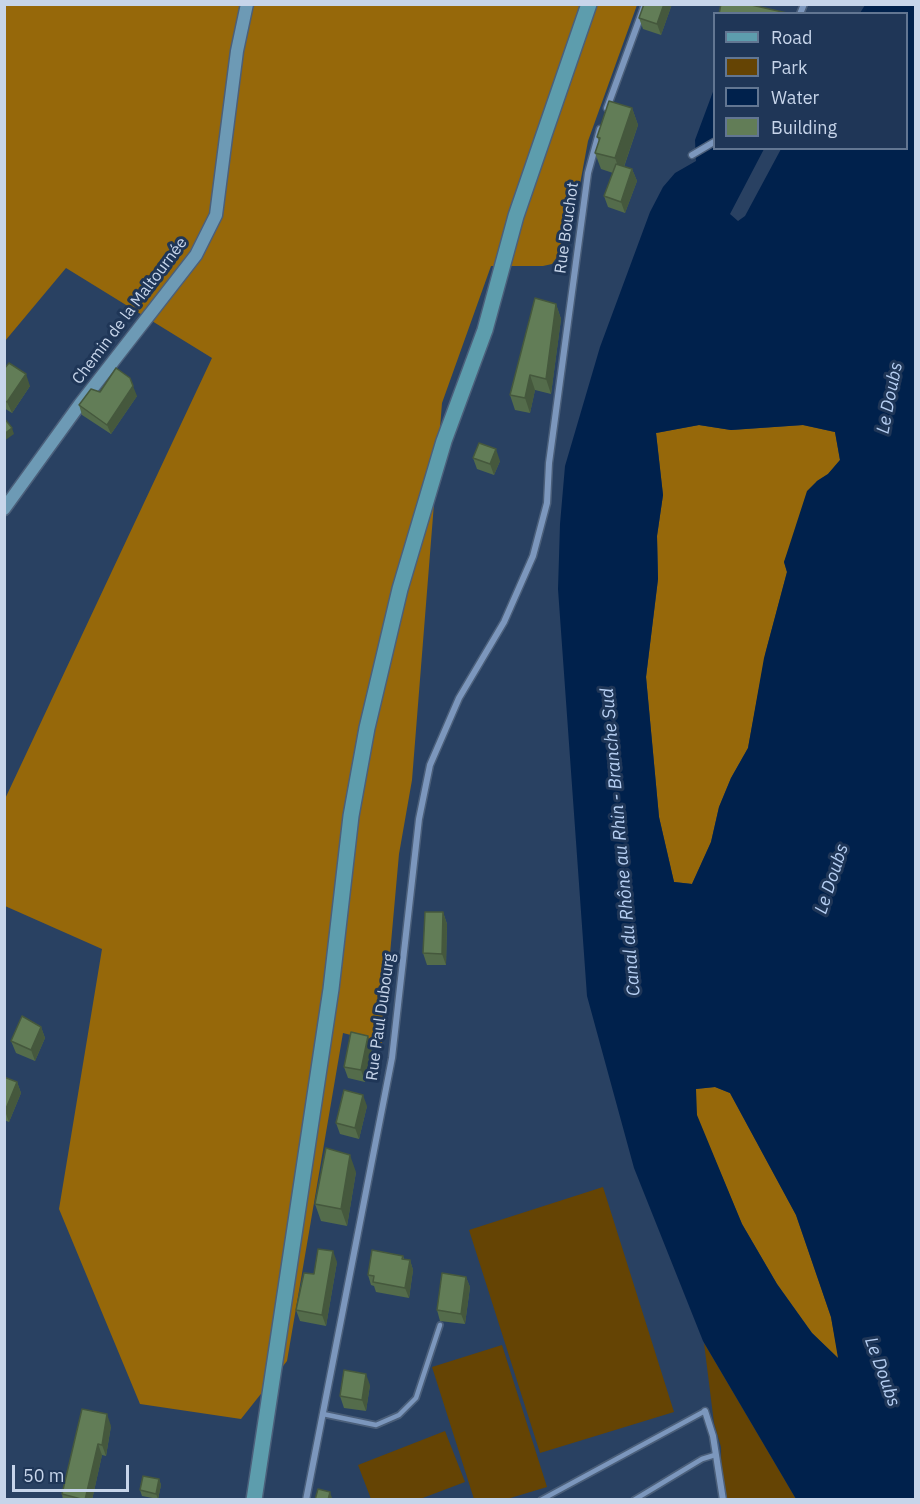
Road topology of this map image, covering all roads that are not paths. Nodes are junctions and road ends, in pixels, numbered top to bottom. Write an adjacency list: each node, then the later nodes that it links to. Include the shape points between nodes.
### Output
1 (247, 4): 8 (street, Chemin de la Maltournée, via 237,51 216,215 196,255)
2 (589, 4): 14 (main road, via 516,216 485,330 444,441 400,589 366,728)
3 (645, 4): 4 (street)
4 (607, 111)
5 (603, 122): 9 (street, Rue Bouchot, via 588,172 547,503)
6 (713, 143): 7 (street)
7 (692, 155)
8 (4, 509)
9 (533, 556): 12 (street, Rue Paul Dubourg, via 504,622 459,698 430,765 419,819 392,1058)
10 (440, 1325): 12 (lane, via 416,1398 399,1415 376,1425)
11 (705, 1411): 13 (street); 16 (lane)
12 (323, 1414): 15 (street, Rue Paul Dubourg)
13 (715, 1455): 17 (lane); 18 (street)
14 (254, 1500)
15 (306, 1500)
16 (541, 1500)
17 (634, 1500)
18 (723, 1500)

